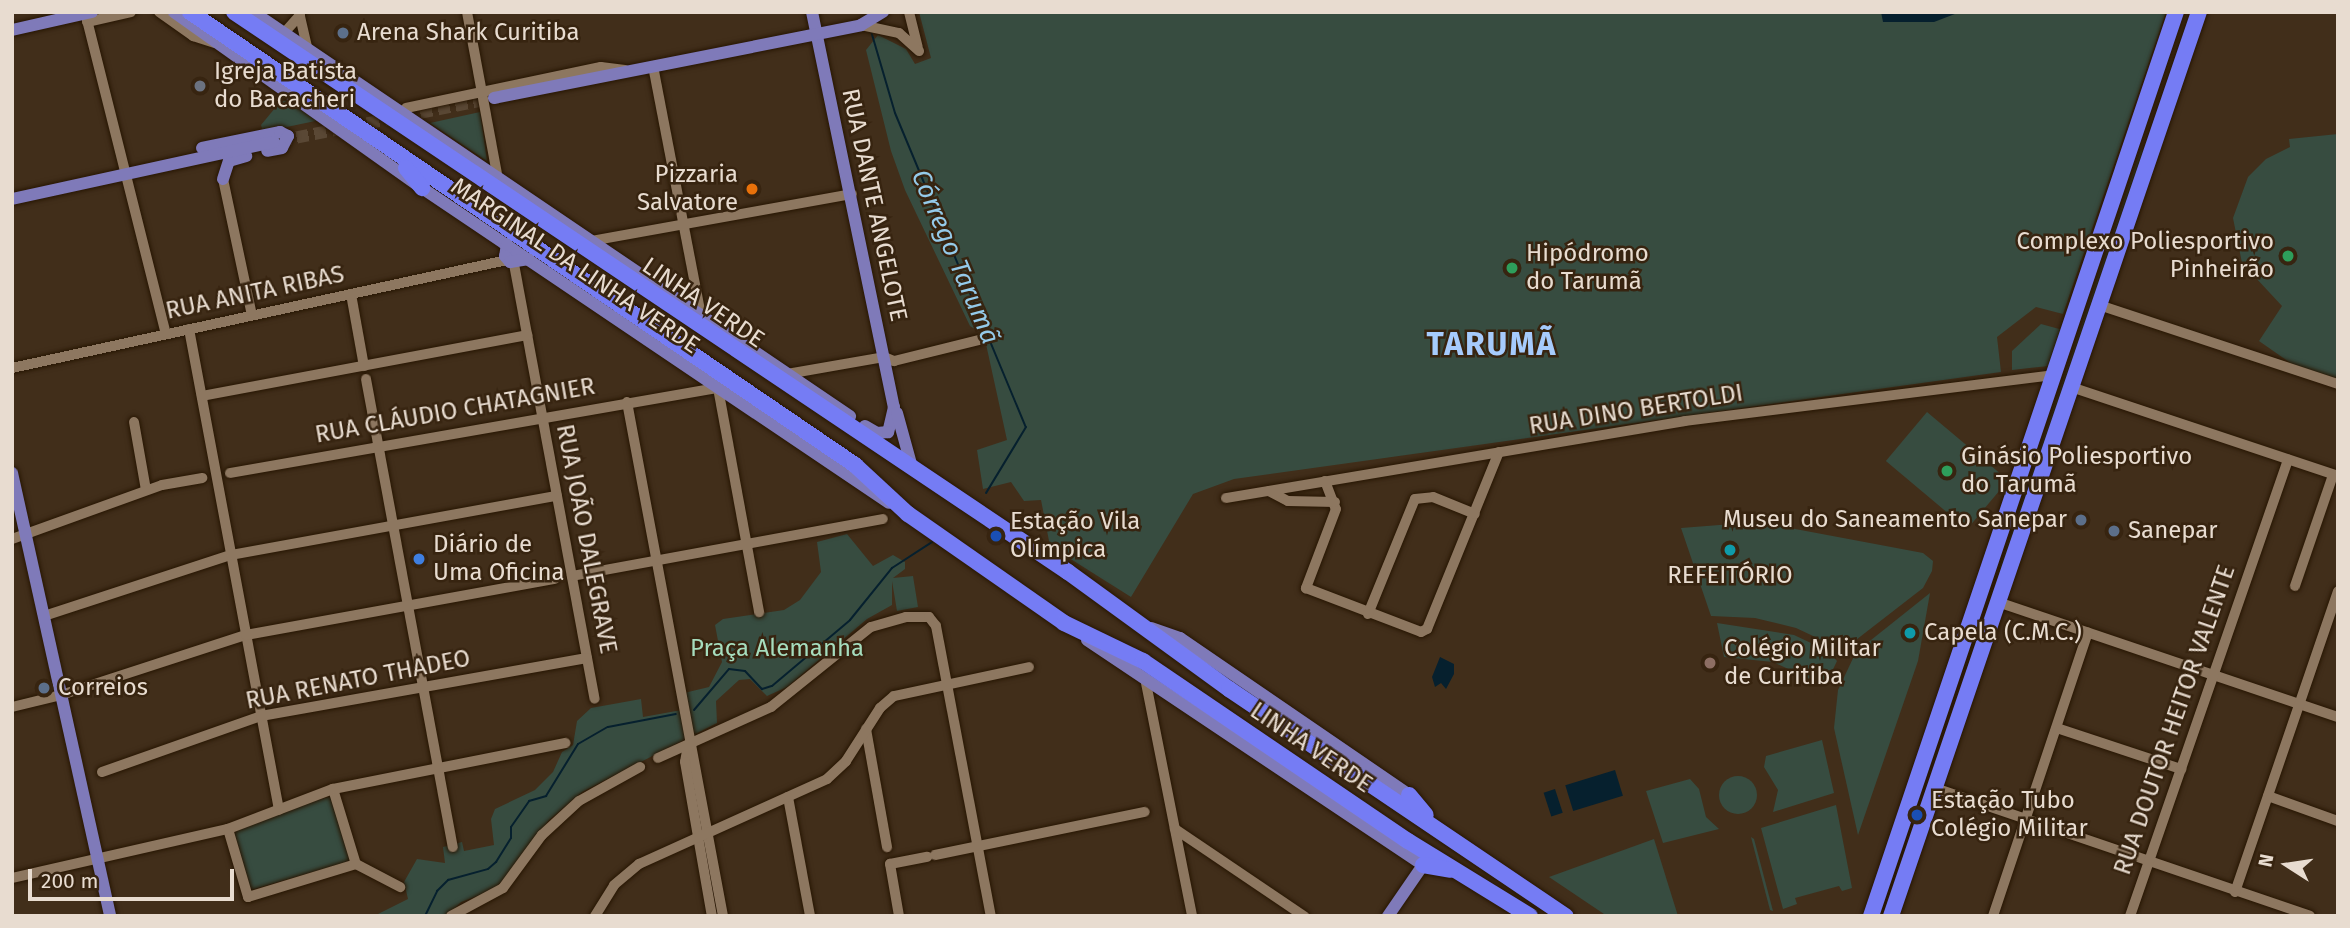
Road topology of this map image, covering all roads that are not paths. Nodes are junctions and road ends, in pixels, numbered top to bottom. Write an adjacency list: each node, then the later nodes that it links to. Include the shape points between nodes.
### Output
1 (131, 12): 13 (street)
2 (159, 12): 18 (street, via 193,36)
3 (174, 12): 18 (main road, MARGINAL DA LINHA VERDE)
4 (190, 12): 30 (highway, LINHA VERDE)
5 (234, 12): 40 (highway, LINHA VERDE)
6 (253, 12): 16 (main road, MARGINAL DA LINHA VERDE)
7 (467, 12): 22 (street)
8 (812, 12): 17 (main road, RUA DANTE ANGELOTE)
9 (909, 12): 14 (street, via 919,51 899,33)
10 (2176, 12): 25 (highway)
11 (2199, 12): 26 (highway)
12 (300, 14): 16 (street); 19 (street)
13 (87, 15): 15 (main road); 32 (street)
14 (873, 21): 17 (main road)
15 (12, 30)
16 (284, 33): 19 (main road, MARGINAL DA LINHA VERDE)
17 (816, 34): 20 (main road); 36 (main road, RUA DANTE ANGELOTE)
18 (223, 46): 35 (main road, MARGINAL DA LINHA VERDE)
19 (307, 48): 34 (main road, MARGINAL DA LINHA VERDE)
20 (653, 66): 21 (main road); 39 (street)
21 (628, 71): 22 (street, via 601,67); 23 (main road)
22 (482, 92): 23 (street); 24 (street)
23 (489, 102): 34 (street)
24 (406, 108)
25 (2140, 118): 26 (highway, via 2149,128); 28 (highway)
26 (2161, 125): 29 (highway)
27 (274, 142): 31 (main road)
28 (2132, 143): 29 (highway, via 2145,141); 57 (highway)
29 (2152, 150): 46 (highway)
30 (395, 155): 35 (highway); 87 (highway, LINHA VERDE, via 845,459)
31 (171, 163): 32 (main road); 33 (main road, via 211,163); 33 (main road, via 187,151 280,132 288,136 282,148 229,161)
32 (125, 173): 37 (main road); 50 (street)
33 (223, 179): 48 (street)
34 (498, 180): 38 (main road, MARGINAL DA LINHA VERDE)
35 (422, 188): 42 (main road, MARGINAL DA LINHA VERDE)
36 (852, 194): 39 (street); 53 (main road, RUA DANTE ANGELOTE)
37 (12, 199)
38 (529, 199): 40 (highway); 41 (main road, MARGINAL DA LINHA VERDE)
39 (684, 224): 41 (street); 47 (street)
40 (563, 236): 80 (highway, LINHA VERDE)
41 (591, 241): 47 (main road, MARGINAL DA LINHA VERDE)
42 (507, 244): 43 (main road, MARGINAL DA LINHA VERDE); 44 (main road)
43 (529, 259): 44 (main road); 58 (main road, MARGINAL DA LINHA VERDE)
44 (510, 262): 45 (street, RUA ANITA RIBAS); 51 (street, RUA JOÃO DALEGRAVE)
45 (351, 294): 48 (street, RUA ANITA RIBAS); 54 (street)
46 (2099, 305): 60 (street); 61 (highway)
47 (701, 315): 56 (main road, MARGINAL DA LINHA VERDE)
48 (252, 316): 49 (street, RUA ANITA RIBAS)
49 (189, 329): 50 (street, RUA ANITA RIBAS); 64 (street)
50 (166, 334): 55 (street, RUA ANITA RIBAS)
51 (527, 335): 54 (street); 69 (street, RUA JOÃO DALEGRAVE)
52 (979, 340): 53 (street, via 894,360)
53 (884, 357): 56 (street); 67 (main road, RUA DANTE ANGELOTE)
54 (364, 366): 64 (street)
55 (12, 368)
56 (788, 374): 71 (main road, MARGINAL DA LINHA VERDE)
57 (2054, 375): 73 (street, RUA DINO BERTOLDI, via 1685,421); 107 (highway)
58 (699, 376): 62 (main road, MARGINAL DA LINHA VERDE); 63 (street)
59 (366, 379): 72 (street)
60 (2338, 384)
61 (2071, 387): 74 (street); 100 (highway)
62 (718, 388): 63 (street, RUA CLÁUDIO CHATAGNIER); 65 (main road, MARGINAL DA LINHA VERDE); 68 (street)
63 (687, 391): 66 (street, RUA CLÁUDIO CHATAGNIER)
64 (202, 396): 94 (street)
65 (731, 397): 68 (street); 87 (main road, MARGINAL DA LINHA VERDE)
66 (627, 402): 69 (street, RUA CLÁUDIO CHATAGNIER); 95 (street)
67 (894, 407): 71 (main road, via 888,432 877,433); 75 (main road, RUA DANTE ANGELOTE)
68 (722, 408): 93 (street)
69 (542, 417): 72 (street, RUA CLÁUDIO CHATAGNIER); 84 (street, RUA JOÃO DALEGRAVE)
70 (134, 422): 82 (street)
71 (865, 426): 75 (main road, MARGINAL DA LINHA VERDE)
72 (379, 446): 77 (street, RUA CLÁUDIO CHATAGNIER); 90 (street)
73 (1499, 452): 81 (street, RUA DINO BERTOLDI); 88 (street)
74 (2288, 460): 78 (street); 115 (street, RUA DOUTOR HEITOR VALENTE)
75 (911, 464): 80 (main road, MARGINAL DA LINHA VERDE)
76 (12, 473): 91 (main road)
77 (230, 473)
78 (2336, 475): 98 (street)
79 (202, 478): 82 (street)
80 (930, 480): 106 (highway, LINHA VERDE)
81 (1325, 481): 83 (street, RUA DINO BERTOLDI); 86 (street, via 1327,494)
82 (146, 490): 91 (street)
83 (1269, 491): 85 (street, RUA DINO BERTOLDI); 86 (street, via 1288,501)
84 (557, 496): 90 (street); 96 (street, RUA JOÃO DALEGRAVE)
85 (1226, 498)
86 (1335, 502): 103 (street, via 1306,587)
87 (908, 514): 105 (highway, LINHA VERDE)
88 (1475, 514): 103 (street, via 1427,629 1414,632); 103 (street, via 1433,497 1415,499)
89 (883, 519): 93 (street)
90 (393, 526): 94 (street); 101 (street)
91 (26, 536): 92 (street); 104 (main road)
92 (12, 540)
93 (746, 544): 95 (street); 102 (street)
94 (231, 555): 104 (street); 109 (street)
95 (655, 560): 96 (street); 130 (street)
96 (572, 576): 111 (street, RUA JOÃO DALEGRAVE)
97 (555, 579): 101 (street)
98 (2295, 586)
99 (2337, 595): 122 (street)
100 (1998, 602): 108 (street); 110 (highway)
101 (408, 606): 109 (street); 118 (street)
102 (759, 612)
103 (1368, 614)
104 (44, 616): 120 (main road)
105 (1064, 623): 116 (main road, LINHA VERDE); 156 (highway, LINHA VERDE, via 1143,661 1398,834)
106 (1150, 628): 138 (main road, LINHA VERDE, via 1180,638); 147 (highway, LINHA VERDE, via 1229,689)
107 (1968, 629): 110 (highway, via 1975,640); 112 (highway)
108 (2088, 632): 115 (street); 127 (street)
109 (246, 635): 120 (street); 125 (street)
110 (1986, 638): 113 (highway)
111 (587, 658): 118 (street, RUA RENATO THADEO); 121 (street, RUA JOÃO DALEGRAVE)
112 (1958, 658): 113 (highway, via 1970,656); 173 (highway)
113 (1977, 665): 136 (highway)
114 (1029, 667): 117 (street)
115 (2213, 675): 122 (street); 134 (street, RUA DOUTOR HEITOR VALENTE)
116 (1145, 678): 119 (main road, LINHA VERDE); 124 (street)
117 (947, 683): 128 (street, via 894,696); 130 (street, via 936,626 920,615 871,627 777,704); 149 (street)
118 (423, 687): 125 (street, RUA RENATO THADEO); 133 (street)
119 (1169, 694): 124 (street, via 1160,694); 155 (main road, LINHA VERDE)
120 (61, 695): 123 (street); 152 (main road)
121 (595, 699)
122 (2299, 704): 126 (street); 139 (street)
123 (12, 707)
124 (1153, 709): 146 (street)
125 (261, 716): 135 (street, RUA RENATO THADEO); 141 (street)
126 (2338, 717)
127 (2057, 728): 134 (street); 143 (street)
128 (866, 729): 140 (street, via 835,774); 150 (street)
129 (566, 743): 133 (street)
130 (688, 745): 131 (street); 148 (street, via 685,762)
131 (658, 758)
132 (640, 767): 161 (street, via 579,800 549,827 503,888)
133 (438, 769): 137 (street); 151 (street)
134 (2181, 769): 153 (street, RUA DOUTOR HEITOR VALENTE)
135 (102, 772)
136 (1935, 788): 143 (street); 174 (highway)
137 (333, 789): 141 (street); 154 (street)
138 (1409, 795): 147 (highway)
139 (2268, 796): 144 (street); 159 (street)
140 (788, 797): 148 (street); 165 (street)
141 (279, 810): 145 (street)
142 (1145, 812): 149 (street)
143 (2026, 819): 153 (street); 175 (street)
144 (2338, 821)
145 (228, 829): 152 (street); 154 (street, via 248,897)
146 (1175, 829): 168 (street); 169 (street)
147 (1442, 832): 172 (highway, LINHA VERDE)
148 (703, 835): 162 (street, via 631,870 606,896); 163 (street); 164 (street)
149 (978, 846): 166 (street, via 890,864); 167 (street)
150 (887, 847)
151 (453, 848)
152 (97, 858): 157 (street); 160 (main road)
153 (2148, 861): 159 (street); 176 (street, RUA DOUTOR HEITOR VALENTE)
154 (356, 864): 158 (street)
155 (1423, 865): 156 (highway); 170 (main road)
156 (1468, 875): 171 (highway, LINHA VERDE)
157 (12, 877)
158 (400, 887)
159 (2235, 892): 177 (street)
160 (110, 916)
161 (451, 916)
162 (595, 916)
163 (712, 916)
164 (723, 916)
165 (810, 916)
166 (899, 916)
167 (991, 916)
168 (1192, 916)
169 (1304, 916)
170 (1388, 916)
171 (1530, 916)
172 (1566, 916)
173 (1871, 916)
174 (1891, 916)
175 (1993, 916)
176 (2130, 916)
177 (2310, 916)

